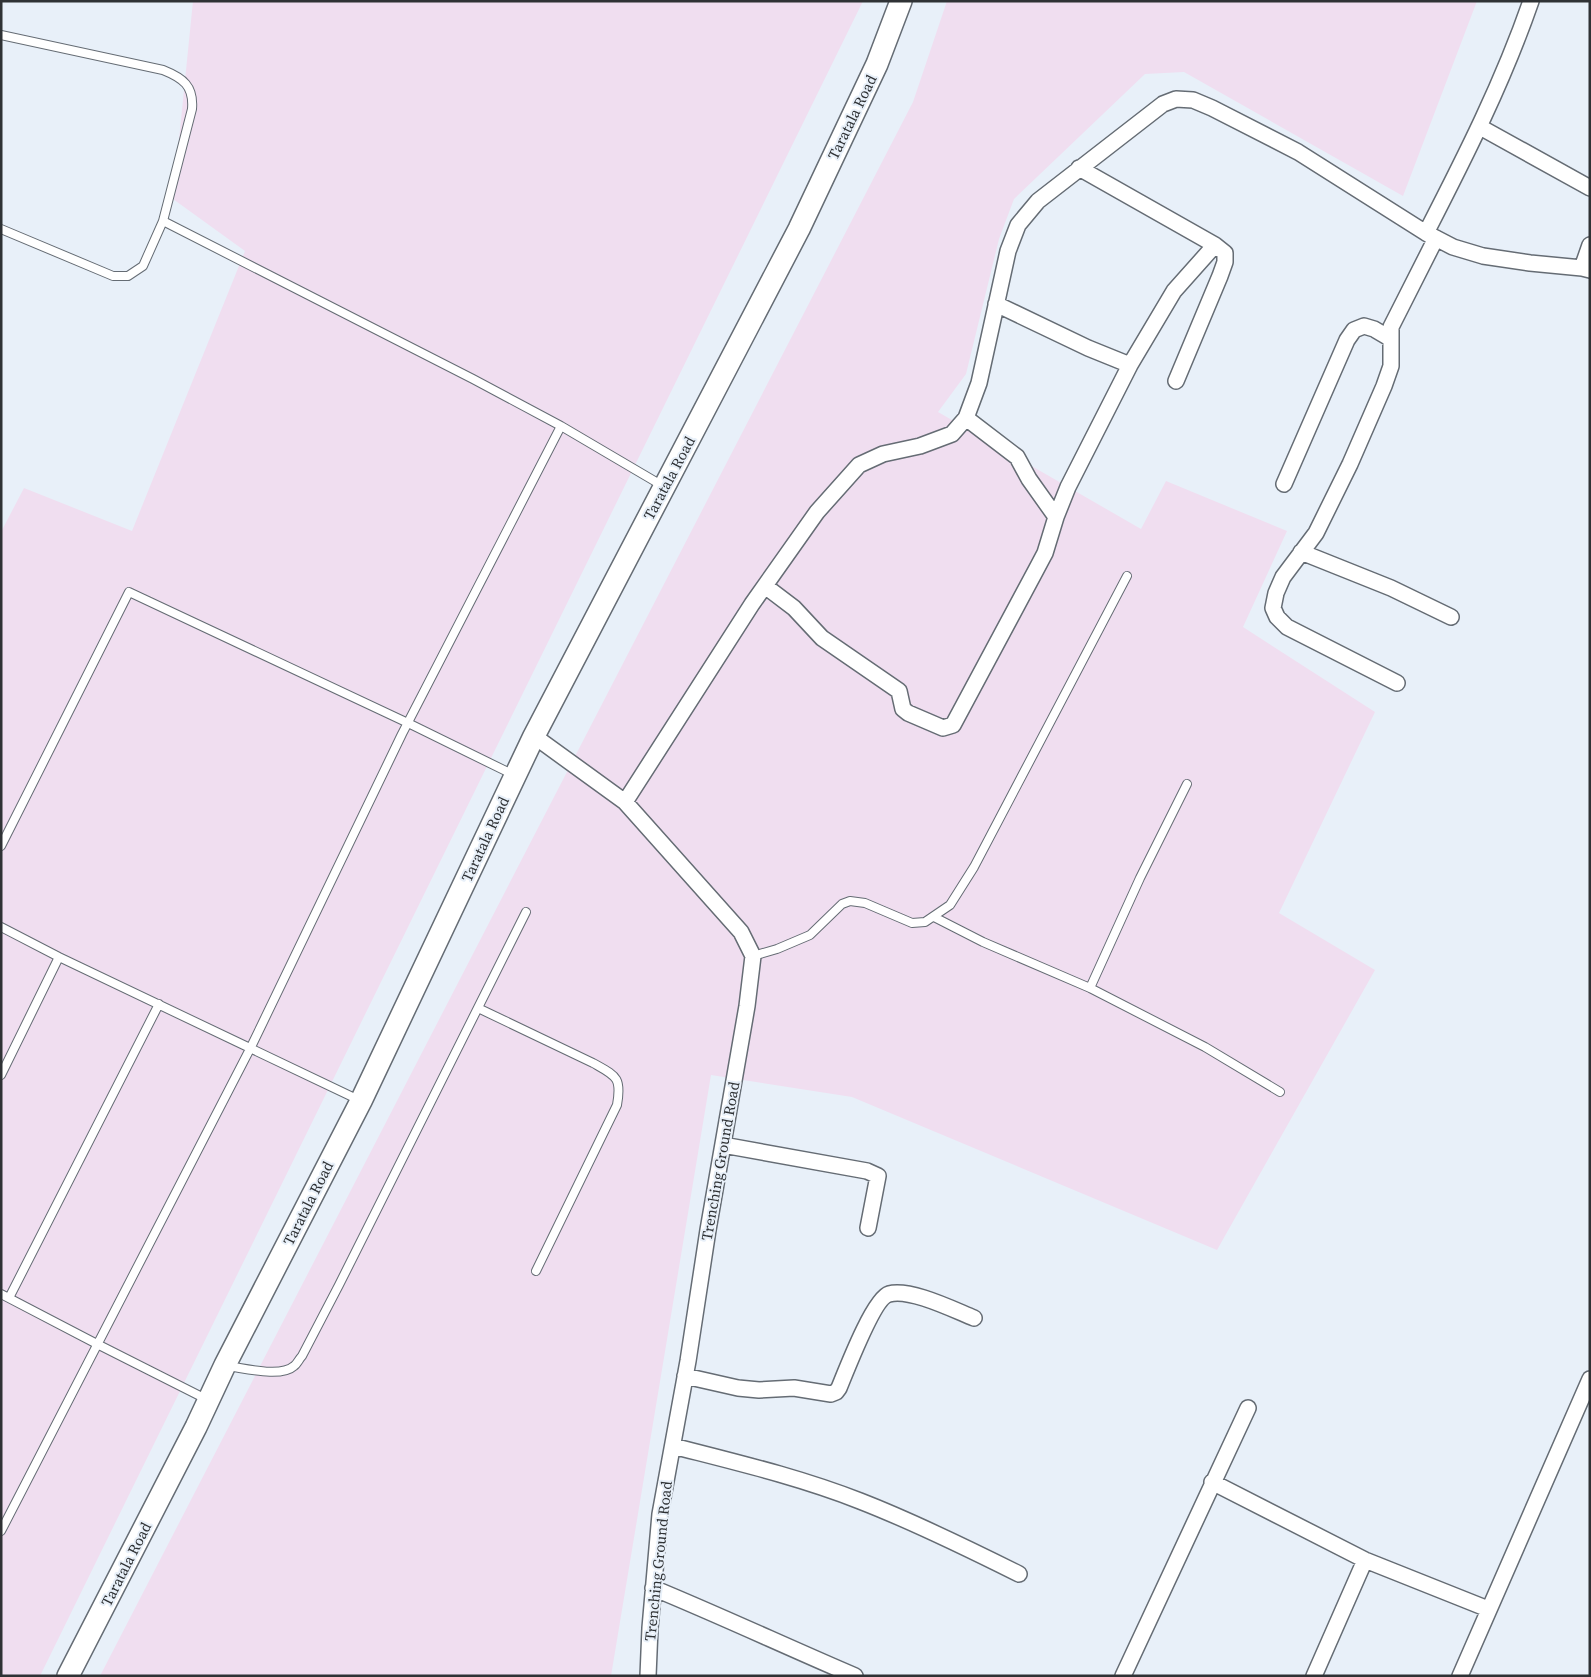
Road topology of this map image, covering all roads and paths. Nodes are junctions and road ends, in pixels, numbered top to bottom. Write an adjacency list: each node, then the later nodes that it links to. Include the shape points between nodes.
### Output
1 (902, 1): 20 (street, Taratala Road, via 877,64 799,229)
2 (1531, 1): 4 (street)
3 (1, 34): 7 (lane, via 163,70 181,79 190,89 192,109)
4 (1480, 127): 6 (street); 9 (street)
5 (1079, 168): 9 (street, via 1163,104 1176,99 1193,100 1298,152); 10 (street); 13 (street, via 1038,201 1018,226 1008,251)
6 (1590, 188)
7 (163, 222): 8 (lane, via 143,266 128,276 113,276); 18 (lane)
8 (1, 230)
9 (1431, 236): 12 (street, via 1483,256); 14 (street, via 1391,327)
10 (1215, 245): 15 (street, via 1174,292); 16 (street, via 1225,253 1225,262)
11 (1590, 245): 12 (street)
12 (1586, 269)
13 (996, 304): 15 (street); 17 (street, via 979,383)
14 (1391, 338): 19 (street, via 1364,326 1354,330); 22 (street, via 1391,366 1384,386 1342,482 1316,534)
15 (1130, 365): 21 (street)
16 (1176, 381)
17 (966, 418): 21 (street, via 1017,457); 24 (street, via 952,434 920,446 883,454 859,465 817,512)
18 (561, 426): 20 (lane); 27 (lane)
19 (1284, 484)
20 (665, 487): 28 (street, Taratala Road)
21 (1056, 517): 24 (street, via 1045,553 956,720 948,727 943,728 908,713 903,709 899,691 822,638 800,614)
22 (1301, 552): 25 (street, via 1391,588); 26 (street, via 1276,593 1273,608 1278,617 1287,627)
23 (1127, 576): 34 (lane, via 974,867 950,905)
24 (765, 586): 31 (street)
25 (1451, 617)
26 (1397, 683)
27 (408, 722): 29 (lane); 32 (lane, via 129,592); 41 (lane)
28 (534, 736): 29 (street, Taratala Road); 31 (street)
29 (516, 775): 44 (street, Taratala Road)
30 (1187, 784): 38 (lane)
31 (626, 802): 36 (street, via 741,932)
32 (1, 846)
33 (526, 912): 40 (lane)
34 (934, 917): 36 (lane, via 912,923 865,903 850,901 842,904 810,935); 38 (lane)
35 (1, 927): 37 (lane)
36 (753, 956): 45 (street, Trenching Ground Road)
37 (59, 957): 39 (lane); 42 (lane)
38 (1090, 988): 43 (lane, via 1204,1047)
39 (159, 1004): 41 (lane); 48 (lane)
40 (478, 1008): 47 (lane, via 593,1063 618,1081 620,1090 617,1105); 51 (lane, via 302,1356 294,1367 284,1371)
41 (251, 1047): 44 (lane); 50 (lane)
42 (1, 1075)
43 (1280, 1092)
44 (361, 1101): 51 (street, Taratala Road)
45 (723, 1145): 46 (street, via 867,1171 878,1176); 52 (street, Trenching Ground Road)
46 (868, 1228)
47 (536, 1271)
48 (5, 1296): 50 (lane)
49 (974, 1318): 52 (street, via 919,1296 886,1295 875,1308 839,1388 831,1394 794,1388 738,1388)
50 (97, 1344): 54 (lane); 58 (lane)
51 (225, 1366): 54 (street, Taratala Road)
52 (685, 1376): 56 (street, Trenching Ground Road)
53 (1590, 1380): 62 (street)
54 (208, 1400): 63 (street, Taratala Road)
55 (1248, 1408): 57 (street)
56 (673, 1446): 60 (street, via 775,1473 858,1500 921,1526); 61 (street, Trenching Ground Road, via 660,1514)
57 (1212, 1482): 59 (street); 66 (street)
58 (1, 1531)
59 (1365, 1560): 62 (street); 67 (street)
60 (1019, 1574)
61 (653, 1588): 64 (street, Trenching Ground Road); 65 (street)
62 (1488, 1609): 68 (street)
63 (68, 1676)
64 (648, 1676)
65 (855, 1676)
66 (1123, 1676)
67 (1314, 1676)
68 (1460, 1676)

